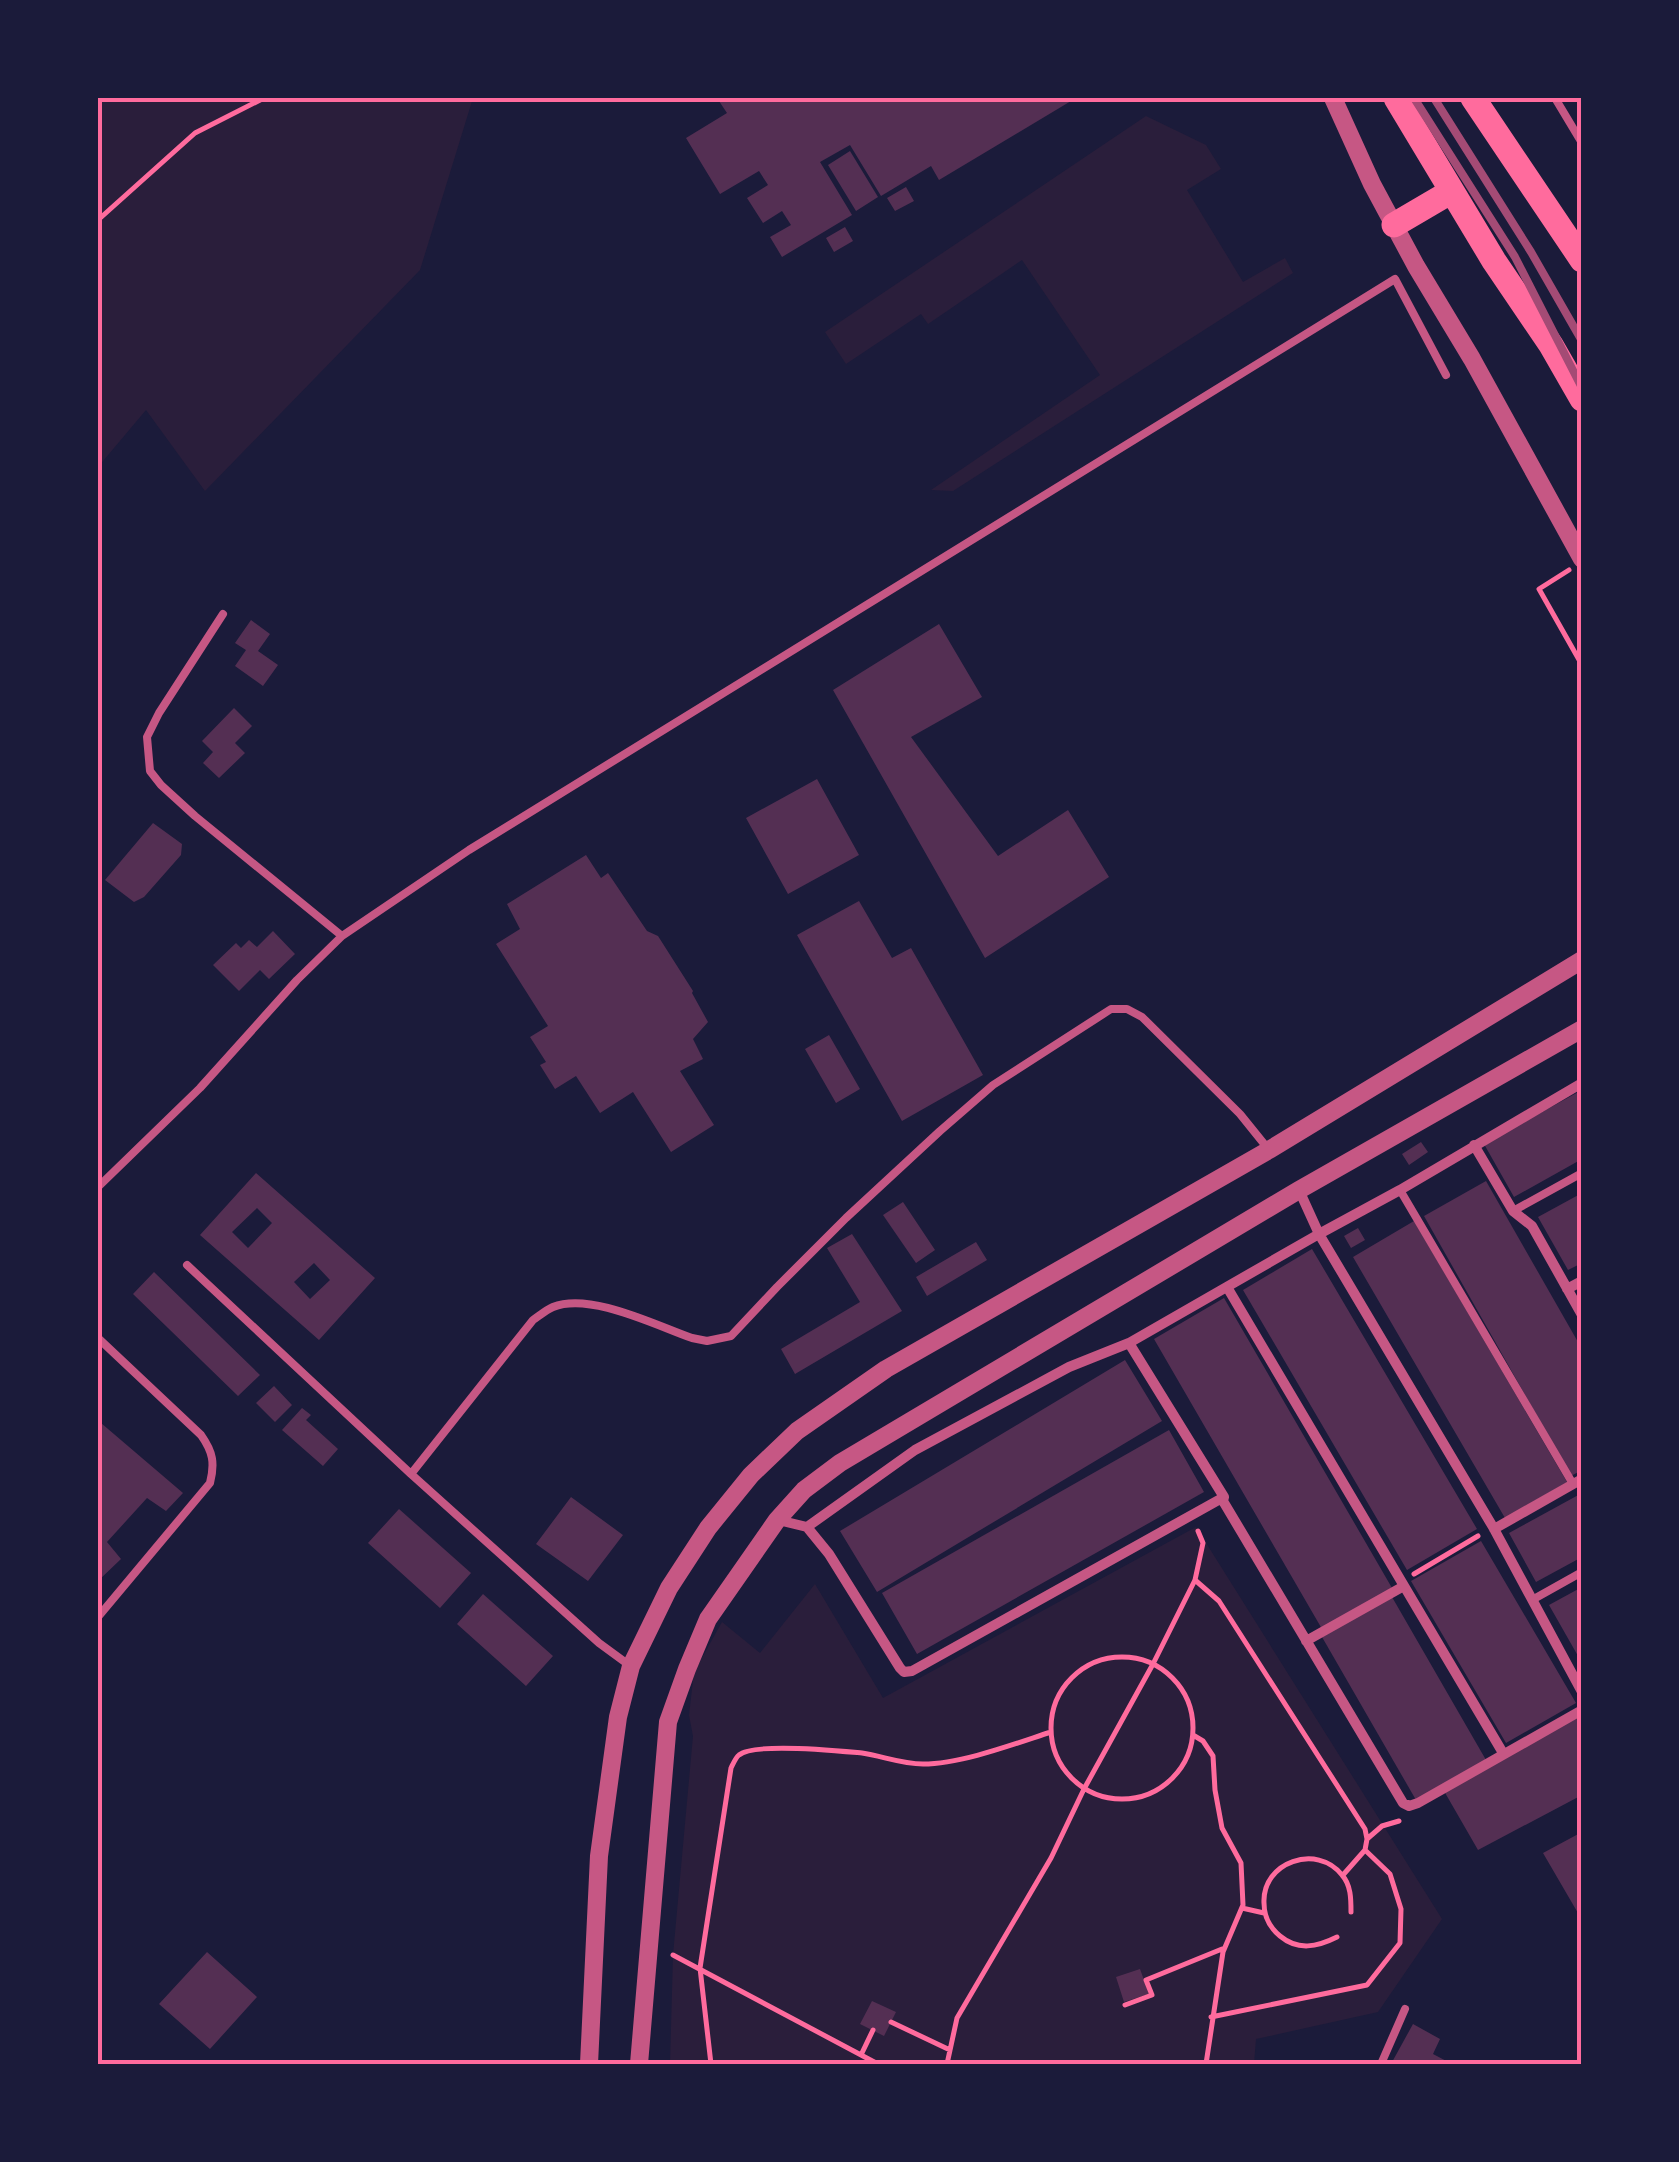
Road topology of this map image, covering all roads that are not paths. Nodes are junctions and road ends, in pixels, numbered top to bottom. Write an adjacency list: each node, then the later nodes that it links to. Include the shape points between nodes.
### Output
1 (1333, 98): 7 (street)
2 (1396, 98): 6 (main road)
3 (1473, 98): 8 (main road)
4 (1556, 98): 5 (lane)
5 (1582, 143)
6 (1452, 191): 7 (main road); 10 (main road)
7 (1394, 225): 11 (street)
8 (1578, 248)
9 (1446, 374): 13 (lane, via 1395,280 469,850)
10 (1582, 399)
11 (1582, 560)
12 (223, 614): 13 (lane, via 147,737 150,771)
13 (342, 936): 20 (lane)
14 (1582, 960): 18 (street)
15 (1582, 1029): 21 (street)
16 (1582, 1083): 17 (street)
17 (1474, 1144): 22 (street); 23 (street)
18 (1270, 1150): 32 (lane, via 1142,1017 1111,1009 940,1130 731,1336 692,1338 600,1305 553,1307 533,1320); 43 (street, via 886,1369 797,1431 708,1528)
19 (1582, 1172): 23 (lane)
20 (98, 1187)
21 (1299, 1190): 24 (street); 35 (street, via 840,1463)
22 (1400, 1190): 24 (street); 33 (lane)
23 (1513, 1211): 28 (street, via 1532,1226)
24 (1319, 1234): 27 (street); 37 (street)
25 (187, 1265): 32 (lane)
26 (1582, 1280): 28 (street)
27 (1227, 1287): 31 (street); 39 (street)
28 (1567, 1289): 29 (street)
29 (1582, 1315)
30 (98, 1338): 41 (lane, via 201,1435 215,1465 210,1483)
31 (1129, 1343): 34 (street); 36 (street, via 1069,1367 915,1450)
32 (411, 1474): 43 (lane)
33 (1577, 1482): 37 (street)
34 (1224, 1499): 36 (street, via 904,1672); 42 (street)
35 (777, 1520): 36 (street); 49 (street, via 708,1620 668,1722)
36 (808, 1526)
37 (1494, 1529): 40 (street)
38 (1582, 1572): 40 (lane)
39 (1403, 1583): 42 (street); 46 (street)
40 (1532, 1600): 44 (street)
41 (98, 1617)
42 (1306, 1641): 46 (street, via 1403,1803 1418,1803)
43 (631, 1666): 48 (street, via 600,1856)
44 (1582, 1692)
45 (1582, 1710): 46 (street)
46 (1503, 1752)
47 (1405, 2009): 50 (lane)
48 (589, 2064)
49 (639, 2064)
50 (1381, 2064)

